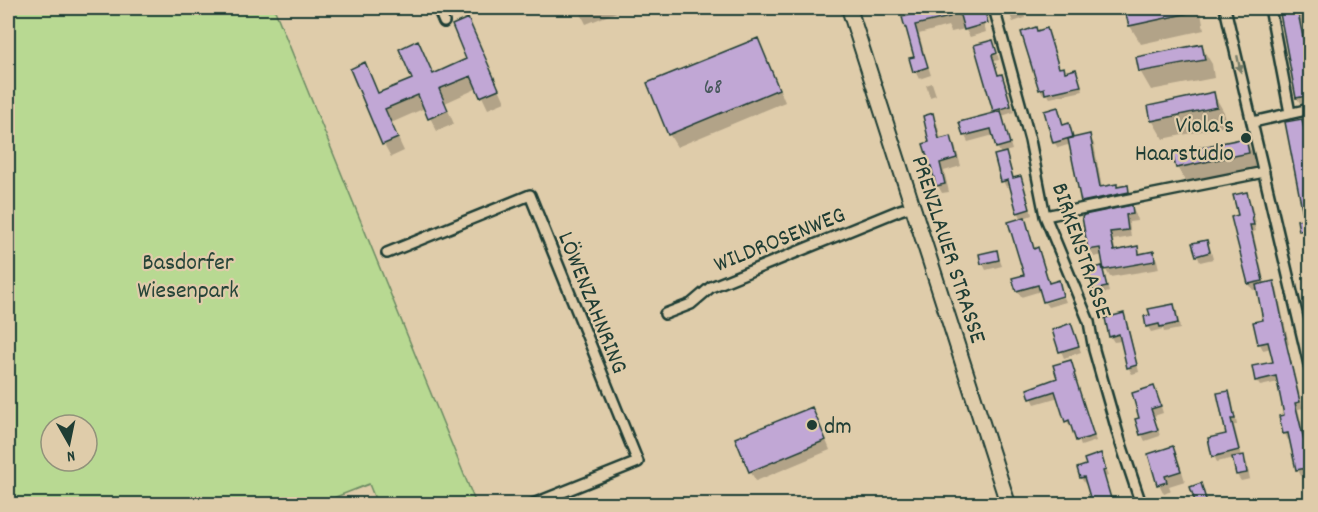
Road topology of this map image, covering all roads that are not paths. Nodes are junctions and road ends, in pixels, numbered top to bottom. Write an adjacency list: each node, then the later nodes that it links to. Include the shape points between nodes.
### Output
1 (438, 8): 6 (street)
2 (849, 8): 11 (main road, PRENZLAUER STRASSE)
3 (993, 8): 12 (street, BIRKENSTRASSE, via 1030,140)
4 (1225, 8): 9 (street, one-way to 9)
5 (1270, 8): 8 (street)
6 (444, 22)
7 (1311, 110): 8 (street)
8 (1290, 113): 9 (street)
9 (1253, 122): 10 (street)
10 (1264, 172): 12 (street); 15 (street)
11 (913, 206): 14 (street, WILDROSENWEG, via 711,287 691,304); 17 (main road, PRENZLAUER STRASSE)
12 (1045, 216): 18 (street, BIRKENSTRASSE, via 1089,322)
13 (387, 253): 16 (street, LÖWENZAHNRING, via 530,195 638,462)
14 (664, 314)
15 (1311, 369)
16 (533, 504)
17 (1008, 504)
18 (1141, 504)

